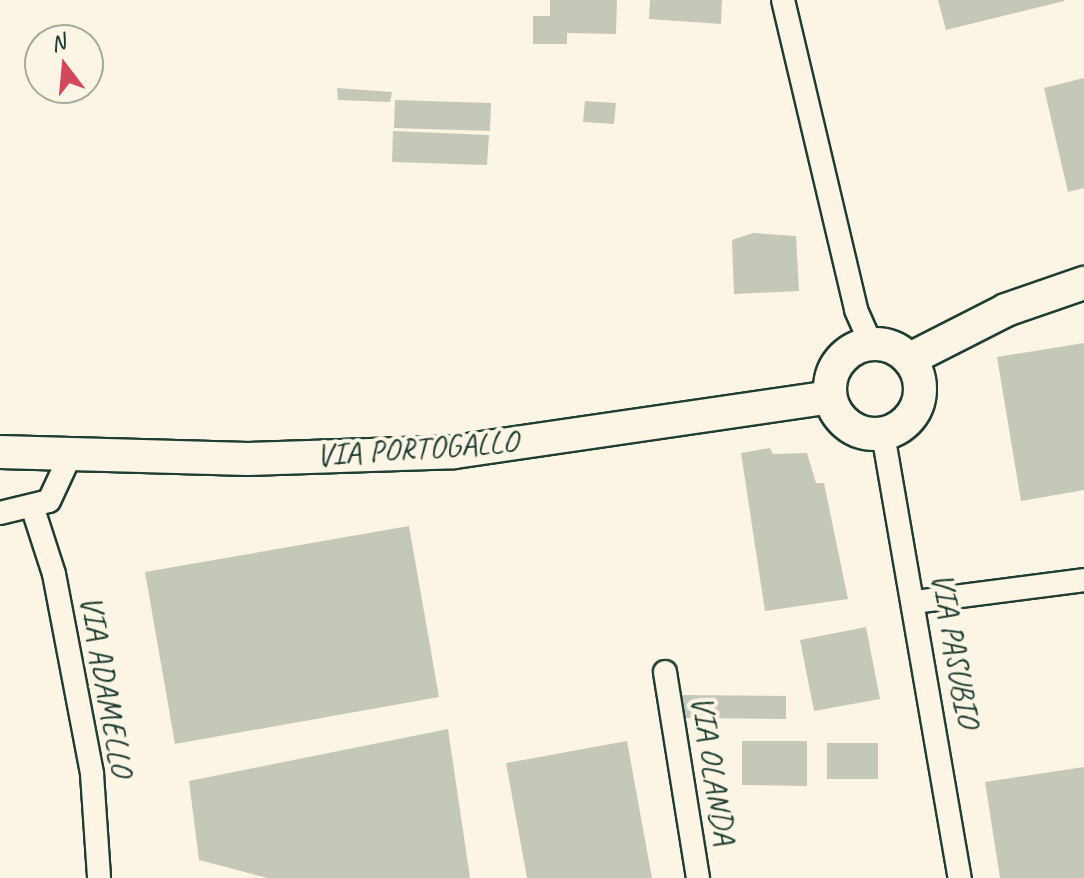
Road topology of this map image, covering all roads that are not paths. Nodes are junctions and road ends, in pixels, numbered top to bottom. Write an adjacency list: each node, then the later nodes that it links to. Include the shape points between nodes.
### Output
1 (783, 0): 3 (street, via 856,310)
2 (1084, 283): 4 (main road, via 1006,310)
3 (871, 343): 4 (main road); 5 (main road, via 844,356)
4 (910, 359): 6 (main road, via 920,397 907,421)
5 (830, 397): 6 (main road, via 843,422); 8 (main road, VIA PORTOGALLO, via 454,452)
6 (883, 434): 12 (street, VIA PASUBIO)
7 (0, 452): 8 (main road, VIA PORTOGALLO)
8 (70, 456): 9 (street, via 49,501)
9 (33, 509): 10 (street); 14 (street, VIA ADAMELLO, via 54,574 92,774)
10 (0, 513)
11 (1084, 580): 12 (street)
12 (915, 602): 16 (street, VIA PASUBIO)
13 (665, 672): 15 (street, VIA OLANDA)
14 (99, 878)
15 (698, 878)
16 (960, 878)

